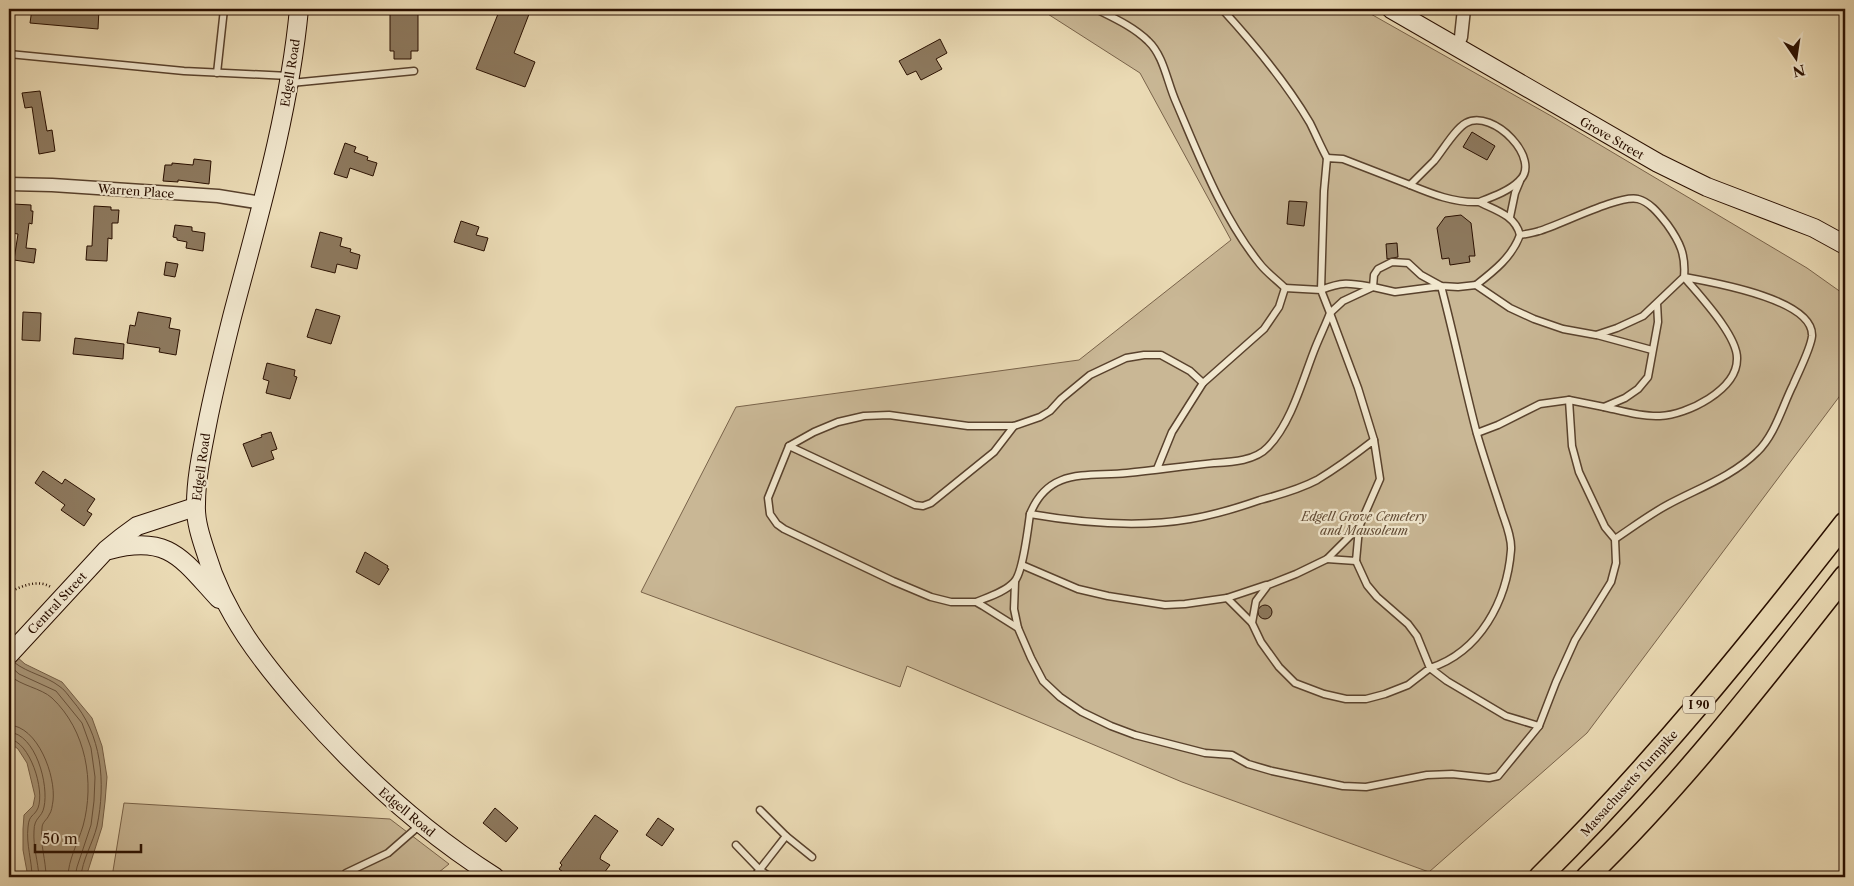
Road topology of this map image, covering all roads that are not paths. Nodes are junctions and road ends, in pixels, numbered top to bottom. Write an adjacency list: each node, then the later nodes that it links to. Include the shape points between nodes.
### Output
1 (224, 9): 10 (lane)
2 (299, 9): 11 (main road, Edgell Road)
3 (1096, 9): 25 (lane, via 1135,30 1160,55 1169,87 1223,206 1261,265)
4 (1222, 9): 12 (lane, via 1285,86)
5 (1390, 9): 7 (main road, Grove Street)
6 (1464, 9): 7 (street, via 1461,37)
7 (1456, 47): 20 (main road, Grove Street, via 1674,172)
8 (9, 54): 10 (lane)
9 (414, 71): 11 (lane)
10 (217, 73): 11 (lane)
11 (291, 80): 17 (main road, Edgell Road)
12 (1327, 158): 15 (lane, via 1343,160); 26 (lane)
13 (1521, 180): 15 (lane, via 1525,167 1523,154 1514,140 1497,126 1482,120 1464,124); 16 (lane); 18 (lane)
14 (9, 184): 17 (street, Warren Place, via 208,196)
15 (1410, 185): 16 (lane, via 1448,199)
16 (1479, 202): 18 (lane)
17 (262, 203): 39 (main road, Edgell Road, via 212,399)
18 (1510, 217): 19 (lane)
19 (1520, 235): 21 (lane, via 1637,198 1659,214 1680,245 1685,261); 22 (lane, via 1512,252)
20 (1845, 244)
21 (1684, 277): 27 (lane); 33 (lane, via 1734,344 1738,358 1734,373 1721,389 1699,405 1677,413 1660,416); 43 (lane, via 1729,286 1792,309 1811,326 1812,336 1771,435 1758,452 1736,469 1669,504)
22 (1476, 285): 24 (lane); 29 (lane, via 1510,308 1534,319)
23 (1373, 286): 24 (lane, via 1395,292); 24 (lane, via 1378,269 1392,262 1408,263); 26 (lane, via 1349,283); 28 (lane, via 1344,301)
24 (1441, 286): 35 (lane)
25 (1285, 288): 26 (lane); 31 (lane, via 1279,307 1264,329)
26 (1321, 290): 28 (lane)
27 (1657, 303): 29 (lane, via 1644,316); 30 (lane, via 1658,322)
28 (1330, 313): 36 (lane); 38 (lane, via 1295,401 1268,448 1256,456 1230,462)
29 (1596, 335): 30 (lane)
30 (1652, 350): 33 (lane, via 1648,377 1638,389)
31 (1203, 383): 34 (lane, via 1190,371 1161,355 1126,358 1090,374 1045,414); 38 (lane, via 1172,432)
32 (1569, 400): 33 (lane); 35 (lane, via 1540,404); 43 (lane, via 1572,446 1579,472)
33 (1604, 407)
34 (1014, 426): 37 (lane, via 968,426 889,414 864,416 838,422); 37 (lane, via 994,452 923,506)
35 (1477, 433): 57 (lane, via 1508,530 1511,548 1507,576 1498,604 1482,633 1461,654 1445,664)
36 (1374, 440): 40 (lane, via 1316,480 1289,492 1218,513 1143,524 1102,523); 42 (lane, via 1380,479)
37 (789, 446): 52 (lane, via 768,498 770,514 777,524 931,597 951,602)
38 (1157, 469): 40 (lane, via 1068,477 1039,495)
39 (195, 508): 44 (main road, Central Street, via 137,526); 53 (main road, Edgell Road, via 209,564)
40 (1030, 514): 47 (lane)
41 (1845, 523): 69 (highway, Massachusetts Turnpike / I 90, via 1693,712 1605,811)
42 (1360, 527): 45 (lane); 46 (lane)
43 (1614, 539): 58 (lane, via 1616,563 1611,582 1575,640)
44 (106, 550): 53 (main road, via 148,544 170,551 190,567); 56 (main road, Central Street)
45 (1326, 559): 46 (lane); 50 (lane)
46 (1356, 562): 57 (lane, via 1367,585 1417,636)
47 (1022, 565): 49 (lane); 51 (lane, via 1078,588 1108,596 1165,605)
48 (1845, 576): 70 (highway, I 90, via 1733,716)
49 (1015, 582): 52 (lane); 55 (lane, via 1014,609)
50 (1268, 585): 51 (lane); 54 (lane, via 1256,601)
51 (1227, 598): 54 (lane)
52 (976, 602): 55 (lane)
53 (229, 611): 60 (main road, Edgell Road, via 266,666 310,718 367,778)
54 (1252, 623): 57 (lane, via 1261,642 1295,683 1324,694 1366,699 1408,685)
55 (1018, 628): 58 (lane, via 1043,681 1082,712 1135,735 1205,753 1232,755 1272,771 1343,786 1366,787 1427,775 1498,776)
56 (14, 649)
57 (1430, 668): 58 (lane, via 1506,716)
58 (1539, 726)
59 (760, 810): 61 (lane)
60 (421, 825): 65 (lane, via 388,853); 66 (main road, Edgell Road)
61 (786, 836): 63 (lane); 64 (lane)
62 (736, 845): 64 (lane)
63 (812, 857)
64 (760, 870): 67 (lane); 68 (lane)
65 (346, 873)
66 (495, 877)
67 (754, 877)
68 (770, 877)
69 (1540, 877)
70 (1587, 877)

